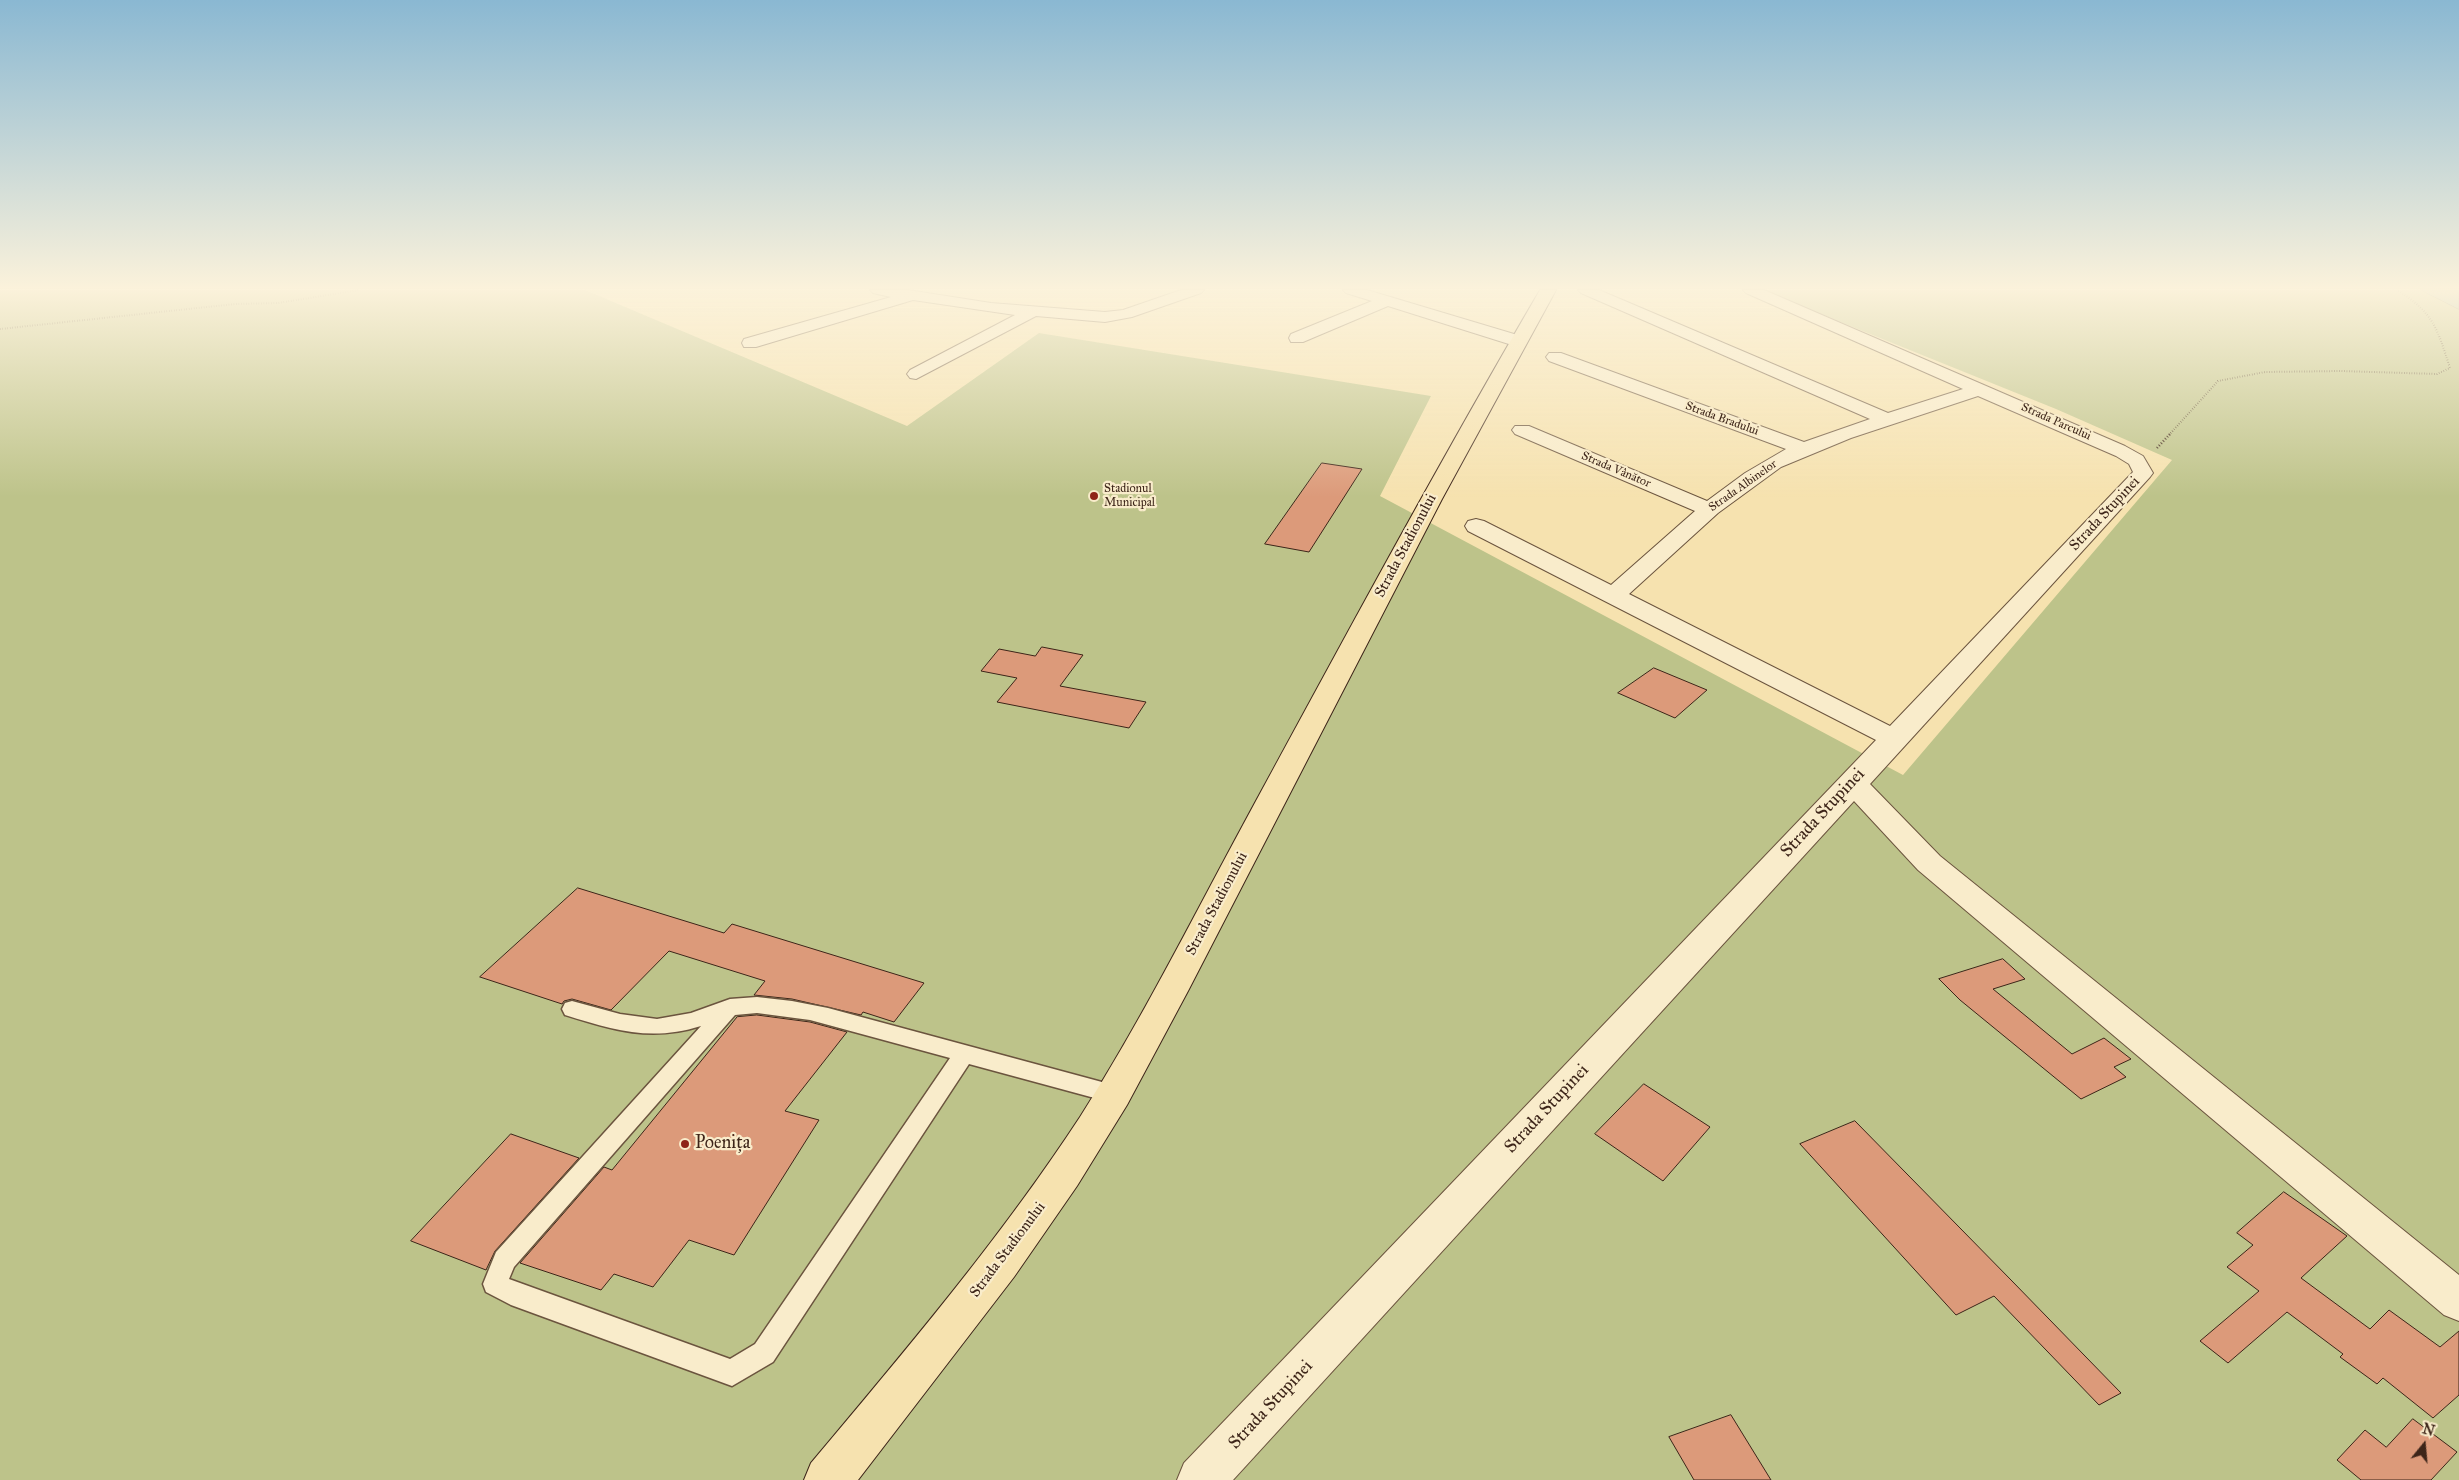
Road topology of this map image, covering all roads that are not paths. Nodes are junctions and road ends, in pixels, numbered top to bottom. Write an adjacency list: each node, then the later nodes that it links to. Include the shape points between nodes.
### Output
1 (944, 359): 6 (street)
2 (1508, 359): 20 (main road, Strada Stadionului)
3 (1558, 359): 10 (street, Strada Bradului)
4 (1747, 359): 8 (street)
5 (1911, 359): 7 (street, Strada Parcului)
6 (916, 374)
7 (1981, 389): 8 (street, Strada Albinelor); 11 (street, Strada Parcului, via 2114,448)
8 (1887, 419): 10 (street, Strada Albinelor)
9 (1522, 430): 12 (street, Strada Vânător)
10 (1804, 449): 12 (street, Strada Albinelor, via 1755,475)
11 (2138, 462): 15 (street, Strada Stupinei, via 2143,467 2140,478)
12 (1709, 509): 14 (street, Strada Albinelor)
13 (1476, 526): 14 (street)
14 (1614, 595): 15 (street)
15 (1893, 738): 16 (street, Strada Stupinei)
16 (1852, 782): 21 (street, via 1929,863); 23 (street, Strada Stupinei)
17 (730, 1007): 18 (lane, via 669,1026 606,1020); 19 (lane, via 757,1005 788,1009); 19 (lane, via 505,1260 495,1284 511,1293 732,1374 764,1353)
18 (572, 1009)
19 (964, 1054): 20 (lane)
20 (1113, 1094): 22 (main road, Strada Stadionului, via 1068,1167 992,1274)
21 (2459, 1301)
22 (828, 1480)
23 (1201, 1480)

